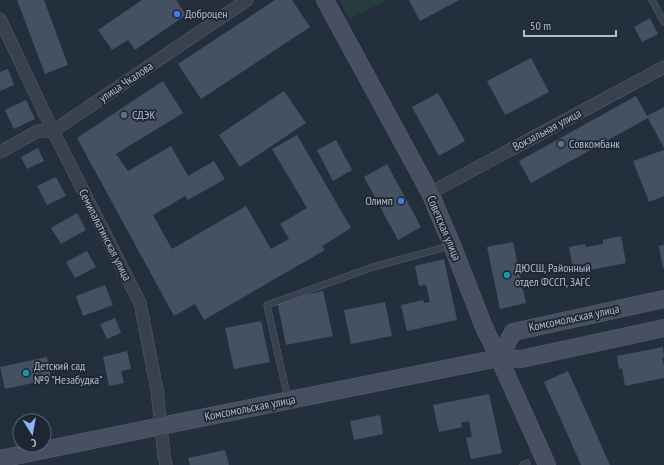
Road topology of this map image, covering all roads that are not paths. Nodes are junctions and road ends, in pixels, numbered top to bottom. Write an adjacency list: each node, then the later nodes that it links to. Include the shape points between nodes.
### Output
1 (246, 0): 7 (street, улица Чкалова)
2 (325, 0): 9 (main road, Советская улица)
3 (652, 0): 5 (lane)
4 (0, 19): 7 (street, Семипалатинская улица)
5 (664, 22)
6 (664, 66): 9 (street, Вокзальная улица)
7 (53, 131): 8 (street, улица Чкалова, via 38,131); 15 (street, Семипалатинская улица, via 140,303 157,390)
8 (0, 152)
9 (430, 193): 10 (main road, Советская улица)
10 (452, 246): 13 (main road, Советская улица); 14 (lane, via 373,267 267,305)
11 (664, 299): 13 (main road, Комсомольская улица, via 513,332)
12 (664, 328): 13 (main road, Комсомольская улица, via 521,359)
13 (499, 358): 14 (main road, Комсомольская улица); 18 (main road, Советская улица)
14 (288, 400): 15 (main road, Комсомольская улица)
15 (161, 426): 16 (main road, Комсомольская улица); 17 (street, Семипалатинская улица)
16 (0, 459)
17 (166, 465)
18 (547, 465)

